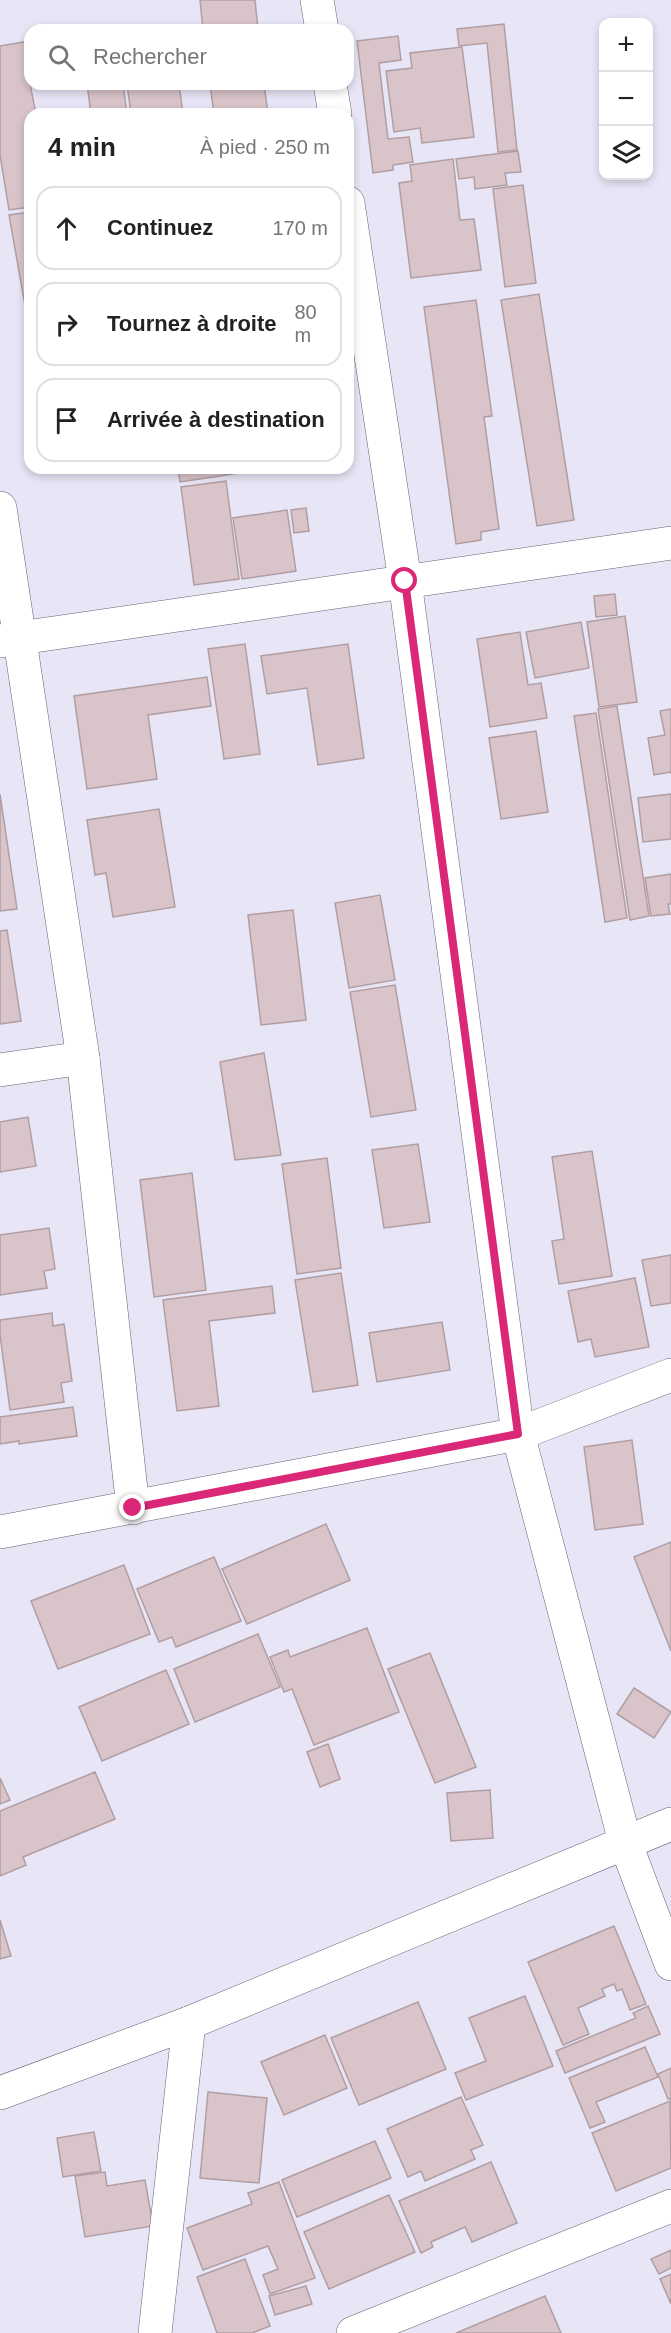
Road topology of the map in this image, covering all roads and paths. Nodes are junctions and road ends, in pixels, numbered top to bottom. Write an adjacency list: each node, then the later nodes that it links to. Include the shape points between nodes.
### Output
1 (317, 0): 2 (street)
2 (321, 24)
3 (331, 90): 4 (street)
4 (333, 108)
5 (354, 243): 8 (street)
6 (0, 508): 9 (street)
7 (671, 543): 8 (street)
8 (405, 581): 9 (street); 13 (street)
9 (9, 640): 10 (street)
10 (83, 1058): 11 (street); 14 (street)
11 (0, 1070)
12 (671, 1375): 13 (street)
13 (518, 1434): 14 (street); 17 (street)
14 (133, 1508): 15 (street)
15 (0, 1532)
16 (671, 1824): 17 (street)
17 (625, 1842): 18 (street); 19 (street)
18 (671, 1964)
19 (189, 2023): 20 (street); 22 (street)
20 (0, 2093)
21 (671, 2206): 23 (street)
22 (155, 2333)
23 (352, 2333)

